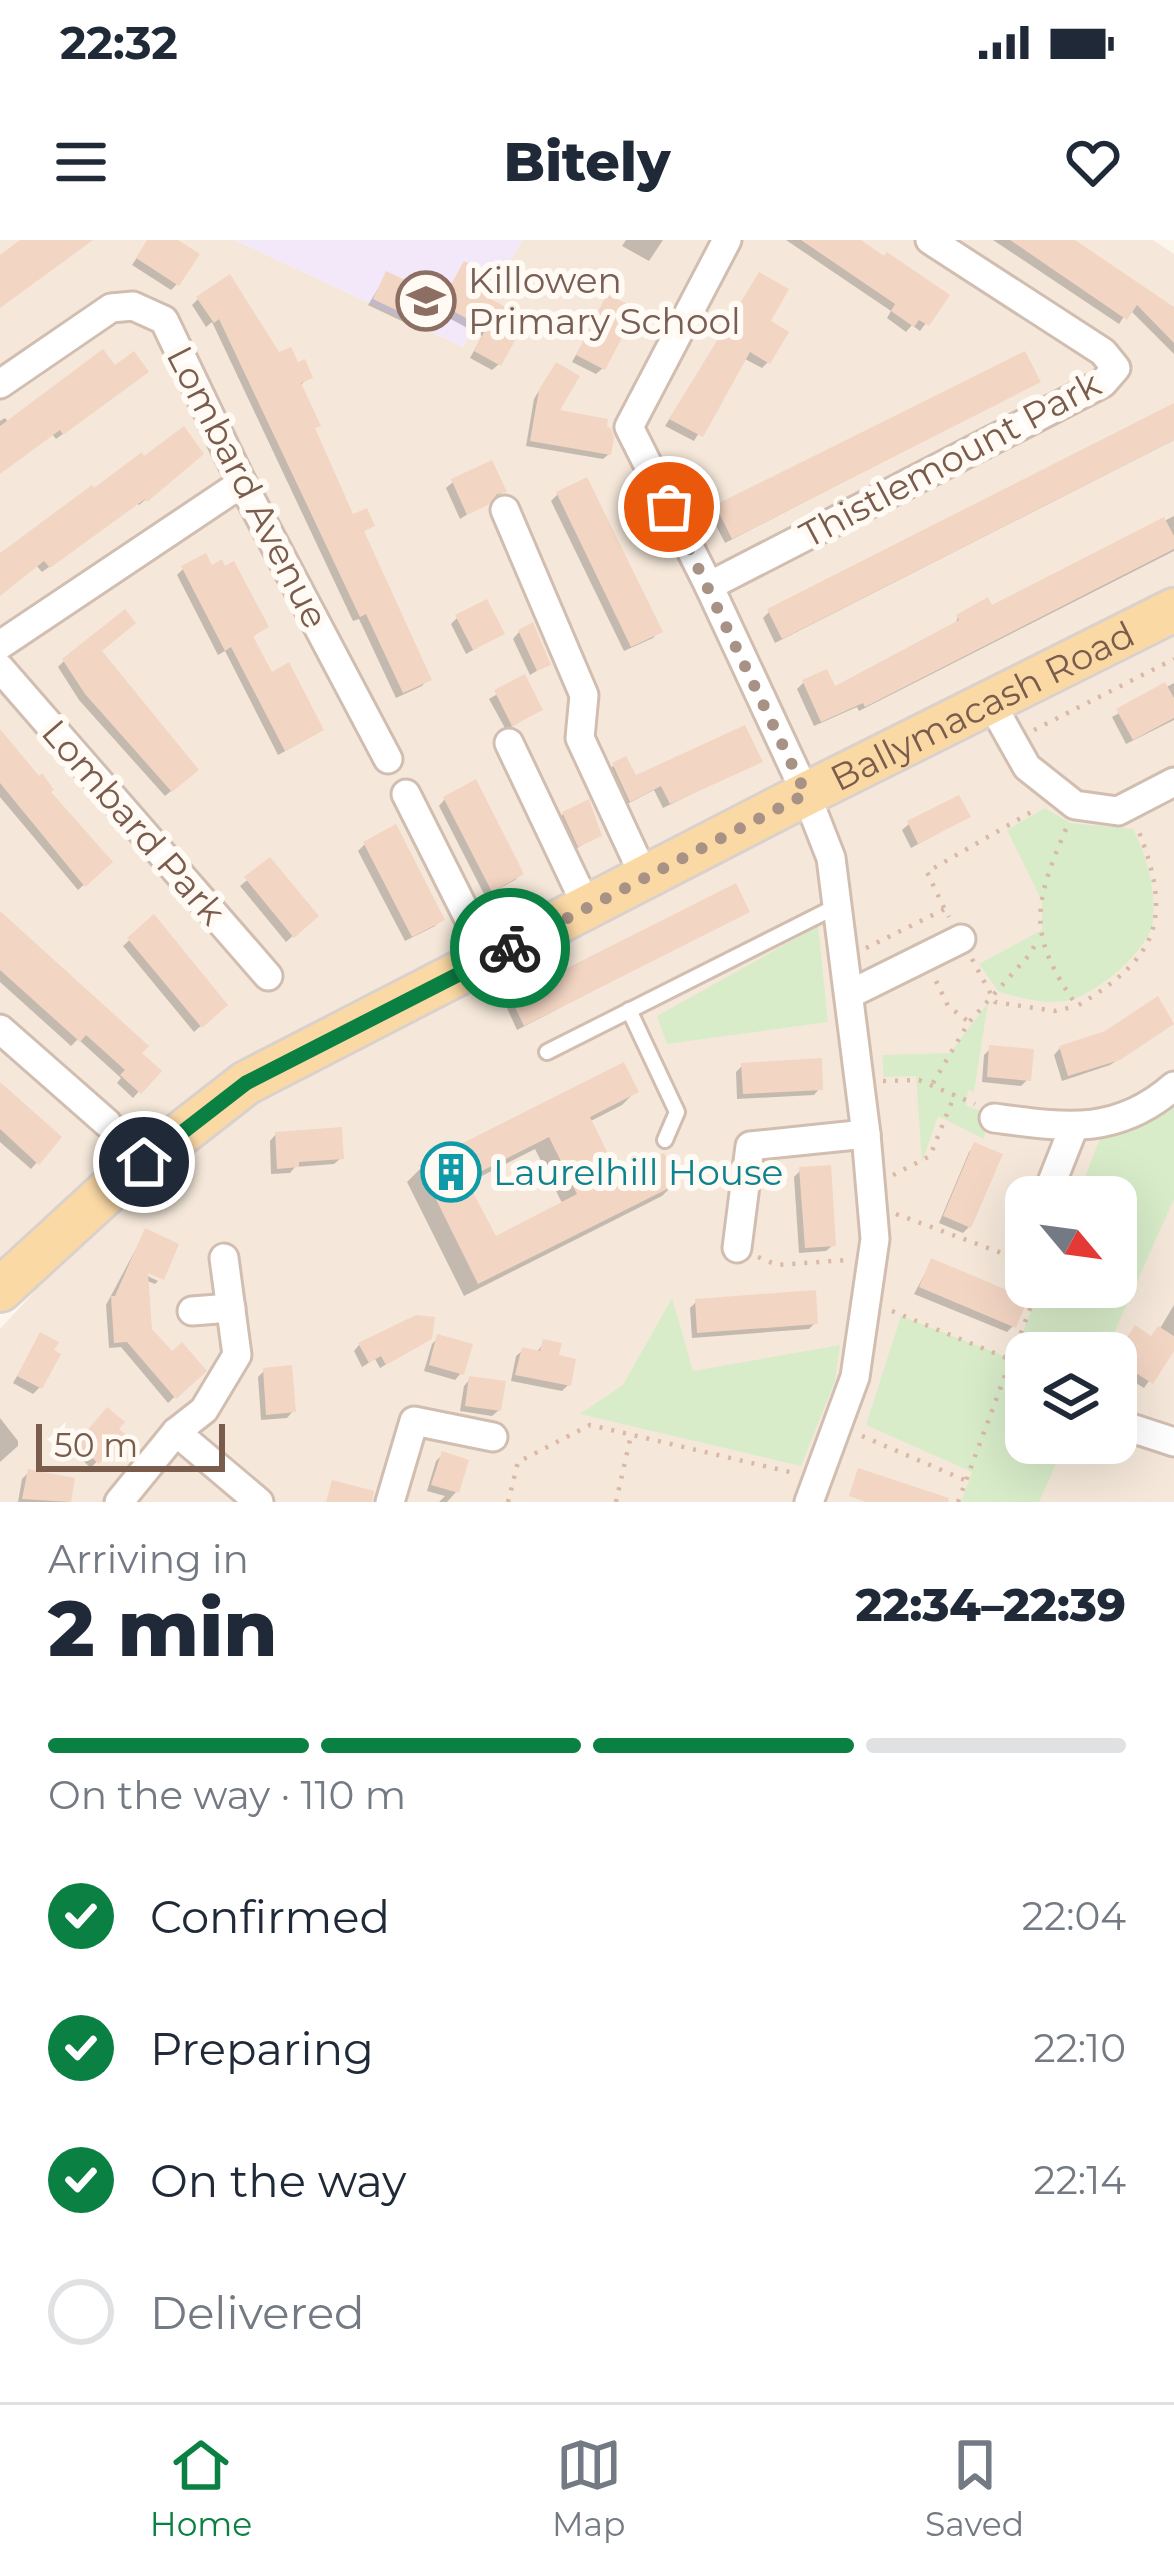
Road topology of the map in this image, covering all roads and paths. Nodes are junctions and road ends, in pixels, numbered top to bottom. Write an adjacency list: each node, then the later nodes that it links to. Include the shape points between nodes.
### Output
1 (727, 240): 6 (street, via 629,428)
2 (930, 240): 6 (street, Thistlemount Park, via 1116,368 1103,383)
3 (0, 384): 4 (street, Lombard Avenue, via 111,308 134,306 164,320)
4 (242, 483): 8 (street); 14 (street, Lombard Avenue)
5 (505, 510): 21 (street, via 584,695 580,738)
6 (710, 586): 18 (street)
7 (1174, 610): 11 (main road, Ballymacash Road)
8 (0, 645)
9 (1174, 659): 12 (path)
10 (0, 668): 29 (street, Lombard Park)
11 (991, 703): 12 (street); 18 (main road, Ballymacash Road)
12 (1012, 741): 16 (street)
13 (509, 743): 23 (street)
14 (388, 759)
15 (1174, 782): 20 (street)
16 (1052, 789): 19 (street); 24 (path, via 1034,813 927,872)
17 (406, 794): 28 (street)
18 (806, 794): 21 (main road, Ballymacash Road); 22 (street)
19 (1076, 806): 20 (street); 25 (path, via 1043,883)
20 (1126, 807): 25 (path, via 1161,886 1162,915 1143,960 1077,1006)
21 (645, 878): 23 (main road, Ballymacash Road)
22 (839, 905): 30 (street); 31 (lane)
23 (587, 908): 28 (main road, Ballymacash Road)
24 (945, 909)
25 (1039, 934): 32 (path)
26 (962, 939): 27 (street)
27 (924, 958): 30 (street); 32 (path, via 948,1006)
28 (489, 959): 50 (main road, Ballymacash Road, via 246,1083 110,1189)
29 (268, 976)
30 (850, 994): 35 (street)
31 (629, 1010): 34 (lane); 43 (lane, via 677,1112)
32 (969, 1022): 36 (path)
33 (0, 1029): 40 (street)
34 (547, 1052)
35 (860, 1082): 36 (path); 42 (street)
36 (933, 1083): 38 (path)
37 (1174, 1086): 41 (street, via 1102,1124)
38 (955, 1094): 39 (path); 45 (path, via 930,1156)
39 (994, 1118): 41 (street)
40 (107, 1123)
41 (1073, 1129): 44 (street)
42 (866, 1133): 45 (street); 46 (street, via 750,1145)
43 (665, 1140)
44 (1054, 1176)
45 (872, 1199): 47 (path); 49 (street)
46 (736, 1248): 49 (path, via 777,1265)
47 (1005, 1254)
48 (224, 1258): 52 (street)
49 (872, 1258): 51 (street)
50 (0, 1290)
51 (866, 1300): 54 (path); 56 (street, via 855,1377)
52 (231, 1308): 53 (street); 58 (street, via 237,1355 204,1410)
53 (193, 1310)
54 (1005, 1357)
55 (1005, 1376): 62 (path)
56 (838, 1425): 62 (path); 63 (street)
57 (1137, 1430): 61 (street)
58 (176, 1432): 64 (street); 65 (street)
59 (632, 1435): 63 (path); 67 (path, via 590,1425 518,1462); 68 (path)
60 (493, 1437): 66 (street, via 414,1421)
61 (1174, 1442)
62 (967, 1481): 69 (path)
63 (813, 1490)
64 (119, 1502)
65 (259, 1502)
66 (390, 1502)
67 (508, 1502)
68 (616, 1502)
69 (958, 1502)

